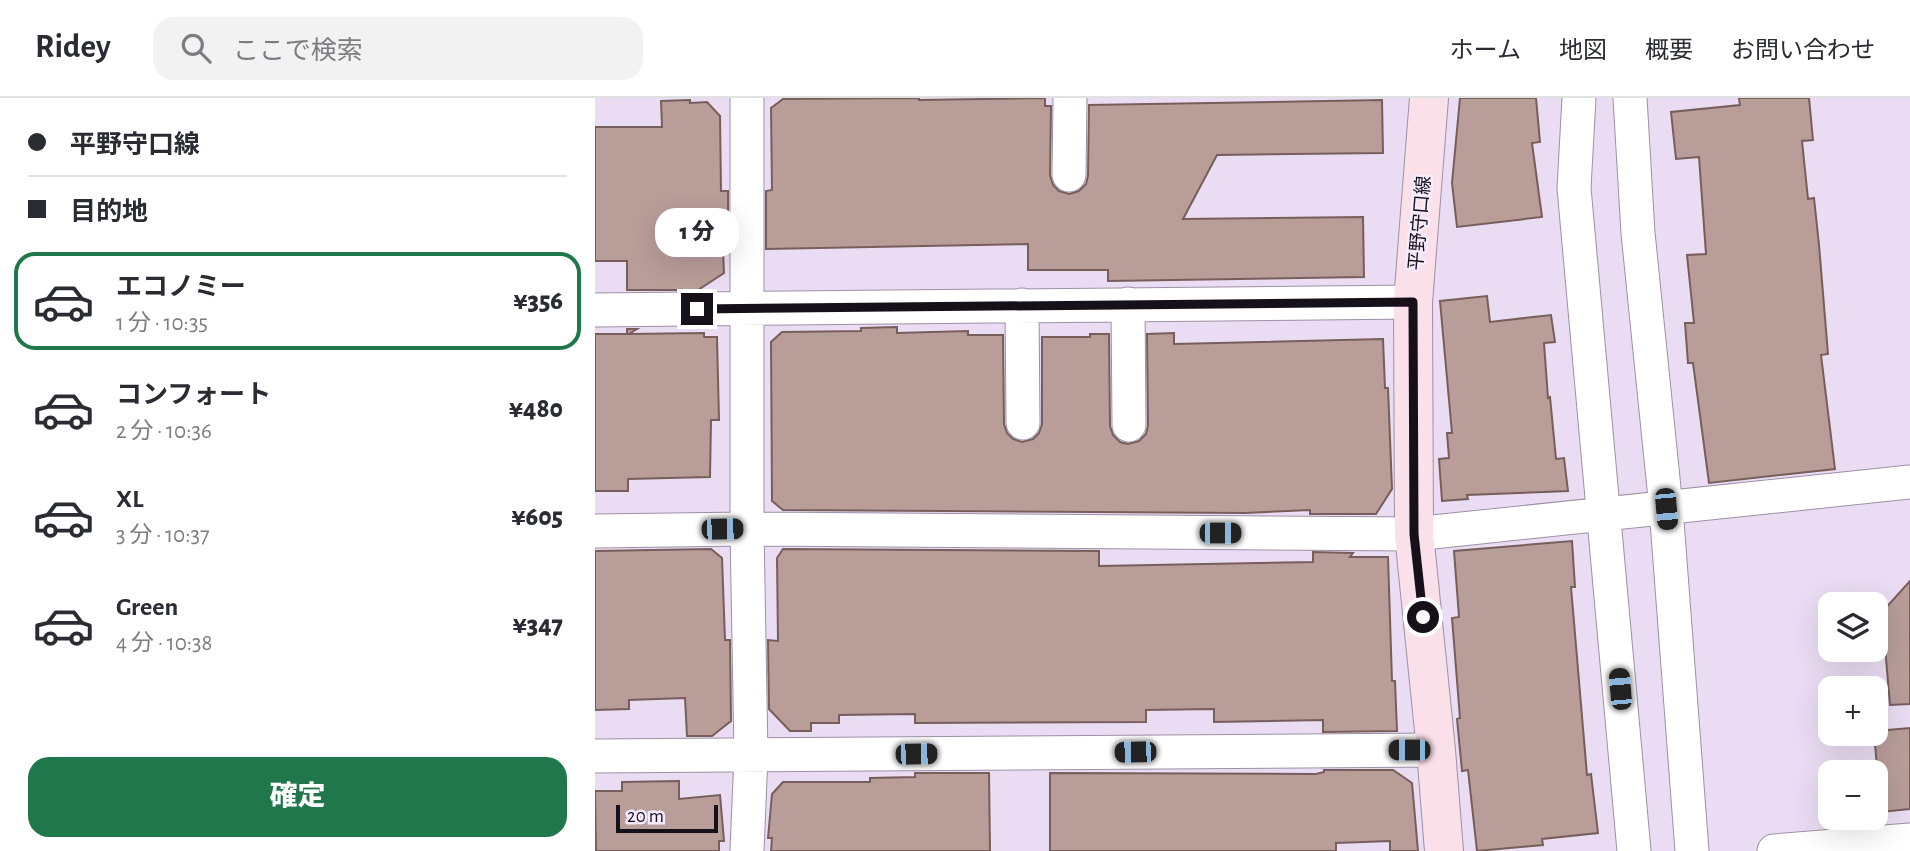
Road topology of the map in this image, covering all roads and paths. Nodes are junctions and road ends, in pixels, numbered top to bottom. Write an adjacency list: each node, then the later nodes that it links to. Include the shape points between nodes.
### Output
1 (747, 98): 10 (street)
2 (1070, 98): 6 (street)
3 (1429, 98): 7 (main road, 平野守口線)
4 (1579, 98): 16 (street, via 1574,188)
5 (1630, 98): 15 (street, via 1638,233)
6 (1069, 175)
7 (1413, 302): 9 (street); 19 (main road, 平野守口線)
8 (1022, 304): 9 (street); 10 (street); 12 (street)
9 (1128, 304): 13 (street)
10 (748, 309): 11 (street); 17 (street)
11 (595, 310)
12 (1023, 423)
13 (1129, 425)
14 (1910, 482): 15 (street)
15 (1666, 509): 16 (street); 27 (street)
16 (1604, 514): 19 (street); 26 (street)
17 (747, 529): 18 (street); 19 (street); 22 (street)
18 (595, 531)
19 (1414, 534): 20 (main road, 平野守口線)
20 (1436, 750): 22 (street); 25 (main road, 平野守口線)
21 (595, 755): 22 (street)
22 (751, 755): 24 (street)
23 (1910, 840): 28 (street)
24 (747, 851)
25 (1444, 851)
26 (1634, 851)
27 (1692, 851)
28 (1774, 851)

